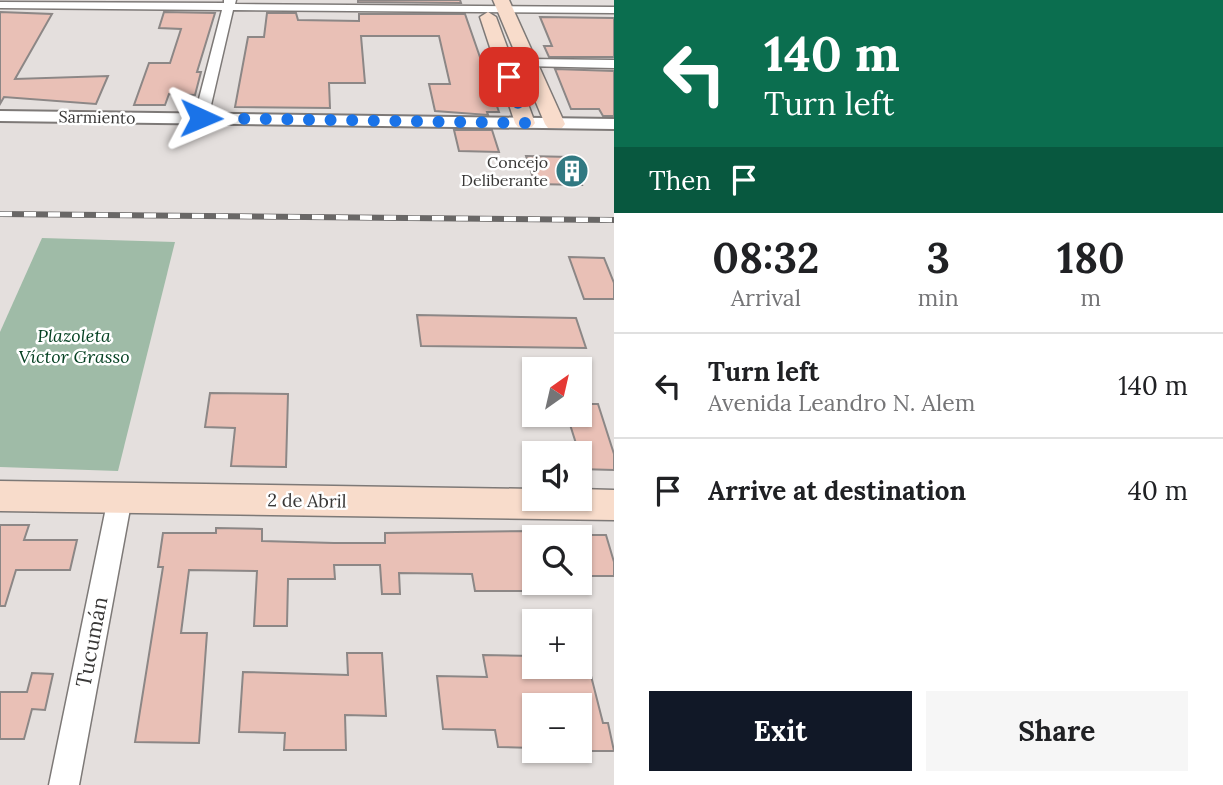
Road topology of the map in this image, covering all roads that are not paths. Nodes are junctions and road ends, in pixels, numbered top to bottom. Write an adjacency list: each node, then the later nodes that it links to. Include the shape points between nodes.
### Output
1 (230, 4): 2 (street); 3 (street); 8 (street)
2 (494, 4): 4 (street); 5 (main road); 9 (main road)
3 (0, 5)
4 (614, 10)
5 (527, 63): 6 (street); 10 (main road)
6 (614, 64)
7 (0, 116): 8 (street, Sarmiento)
8 (201, 118): 9 (street, Sarmiento)
9 (525, 123): 10 (street, Sarmiento)
10 (555, 124): 11 (street, Sarmiento)
11 (614, 124)
12 (0, 496): 13 (main road, 2 de Abril)
13 (120, 498): 14 (main road, 2 de Abril); 15 (street, Tucumán)
14 (614, 505)
15 (64, 785)

